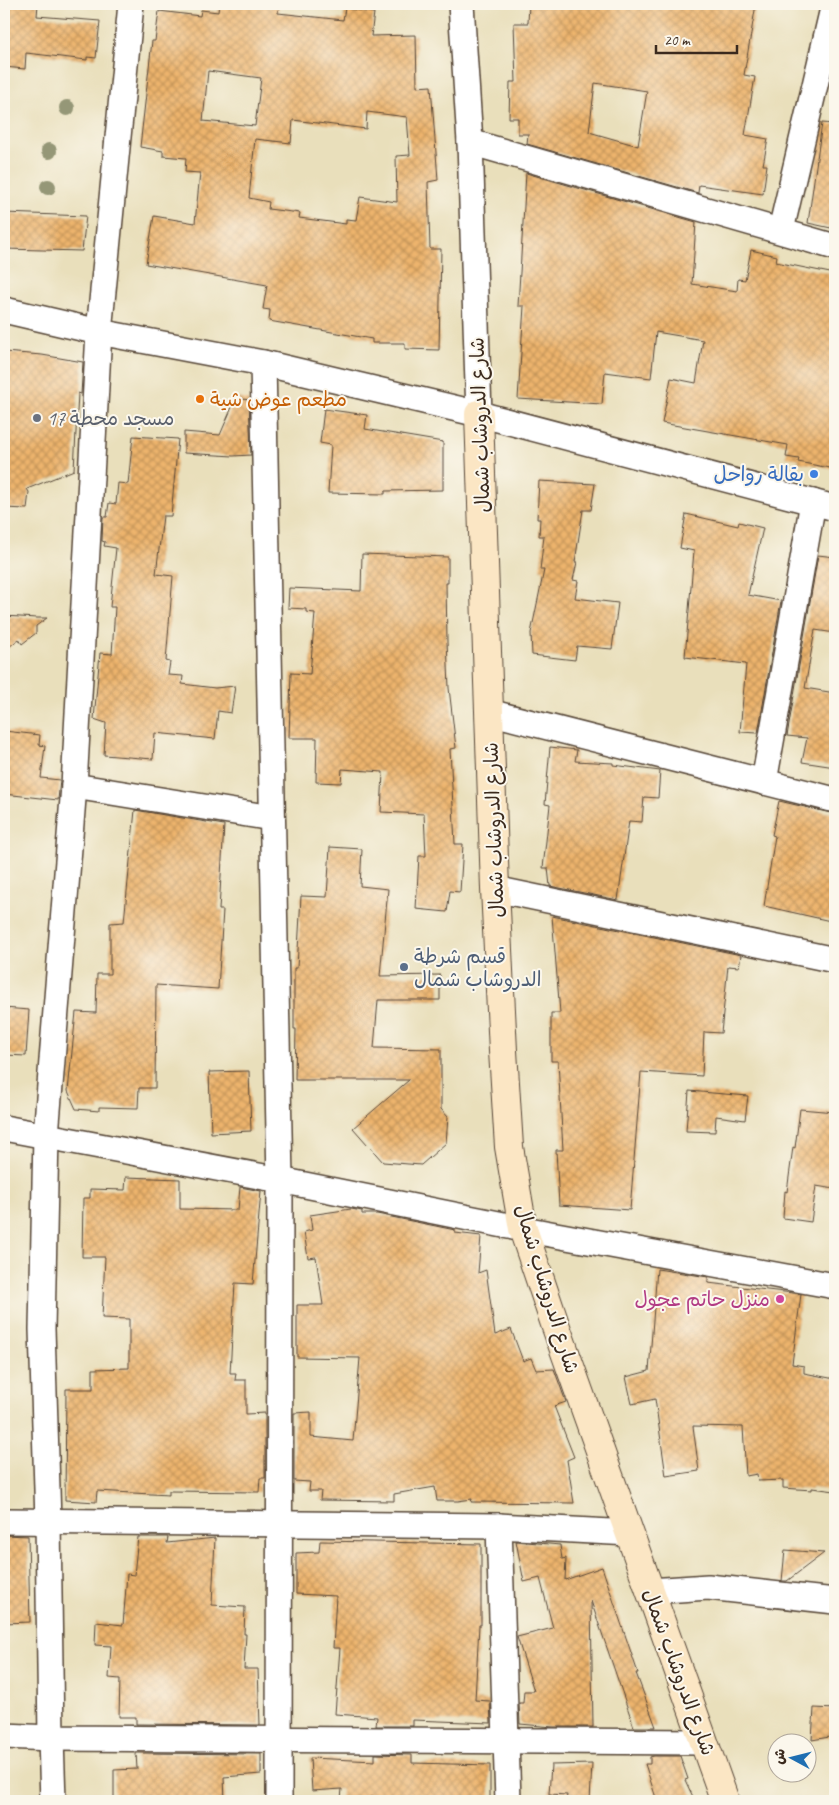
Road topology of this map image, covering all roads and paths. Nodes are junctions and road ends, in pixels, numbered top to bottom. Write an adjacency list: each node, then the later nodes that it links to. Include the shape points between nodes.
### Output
1 (131, 4): 8 (street)
2 (462, 4): 4 (street, شارع الدروشاب شمال)
3 (834, 4): 5 (street)
4 (470, 142): 5 (street); 10 (street, شارع الدروشاب شمال)
5 (781, 230): 6 (street)
6 (835, 246)
7 (4, 310): 8 (street)
8 (99, 332): 9 (street); 14 (street)
9 (264, 363): 10 (street); 16 (street)
10 (479, 414): 11 (street); 12 (street, شارع الدروشاب شمال)
11 (824, 505): 13 (street)
12 (489, 712): 13 (street); 17 (street, شارع الدروشاب شمال)
13 (764, 782): 15 (street)
14 (74, 786): 16 (street); 20 (street)
15 (835, 800)
16 (272, 818): 21 (street)
17 (495, 889): 18 (street); 22 (street, شارع الدروشاب شمال, via 509,1147)
18 (835, 960)
19 (4, 1128): 20 (street)
20 (46, 1135): 21 (street); 25 (street, via 42,1329)
21 (280, 1180): 22 (street); 26 (street)
22 (523, 1229): 23 (street); 28 (street, شارع الدروشاب شمال)
23 (835, 1286)
24 (4, 1521): 25 (street)
25 (48, 1521): 26 (street); 32 (street)
26 (278, 1524): 27 (street); 33 (street)
27 (499, 1526): 28 (street); 34 (street)
28 (630, 1534): 29 (street, شارع الدروشاب شمال)
29 (650, 1591): 30 (street, via 708,1587); 35 (street, شارع الدروشاب شمال)
30 (835, 1601)
31 (4, 1736): 32 (street)
32 (51, 1738): 33 (street); 36 (street)
33 (280, 1738): 34 (street); 37 (street)
34 (507, 1741): 35 (street); 38 (street)
35 (703, 1742): 39 (street, شارع الدروشاب شمال)
36 (53, 1801)
37 (279, 1801)
38 (508, 1801)
39 (725, 1801)

